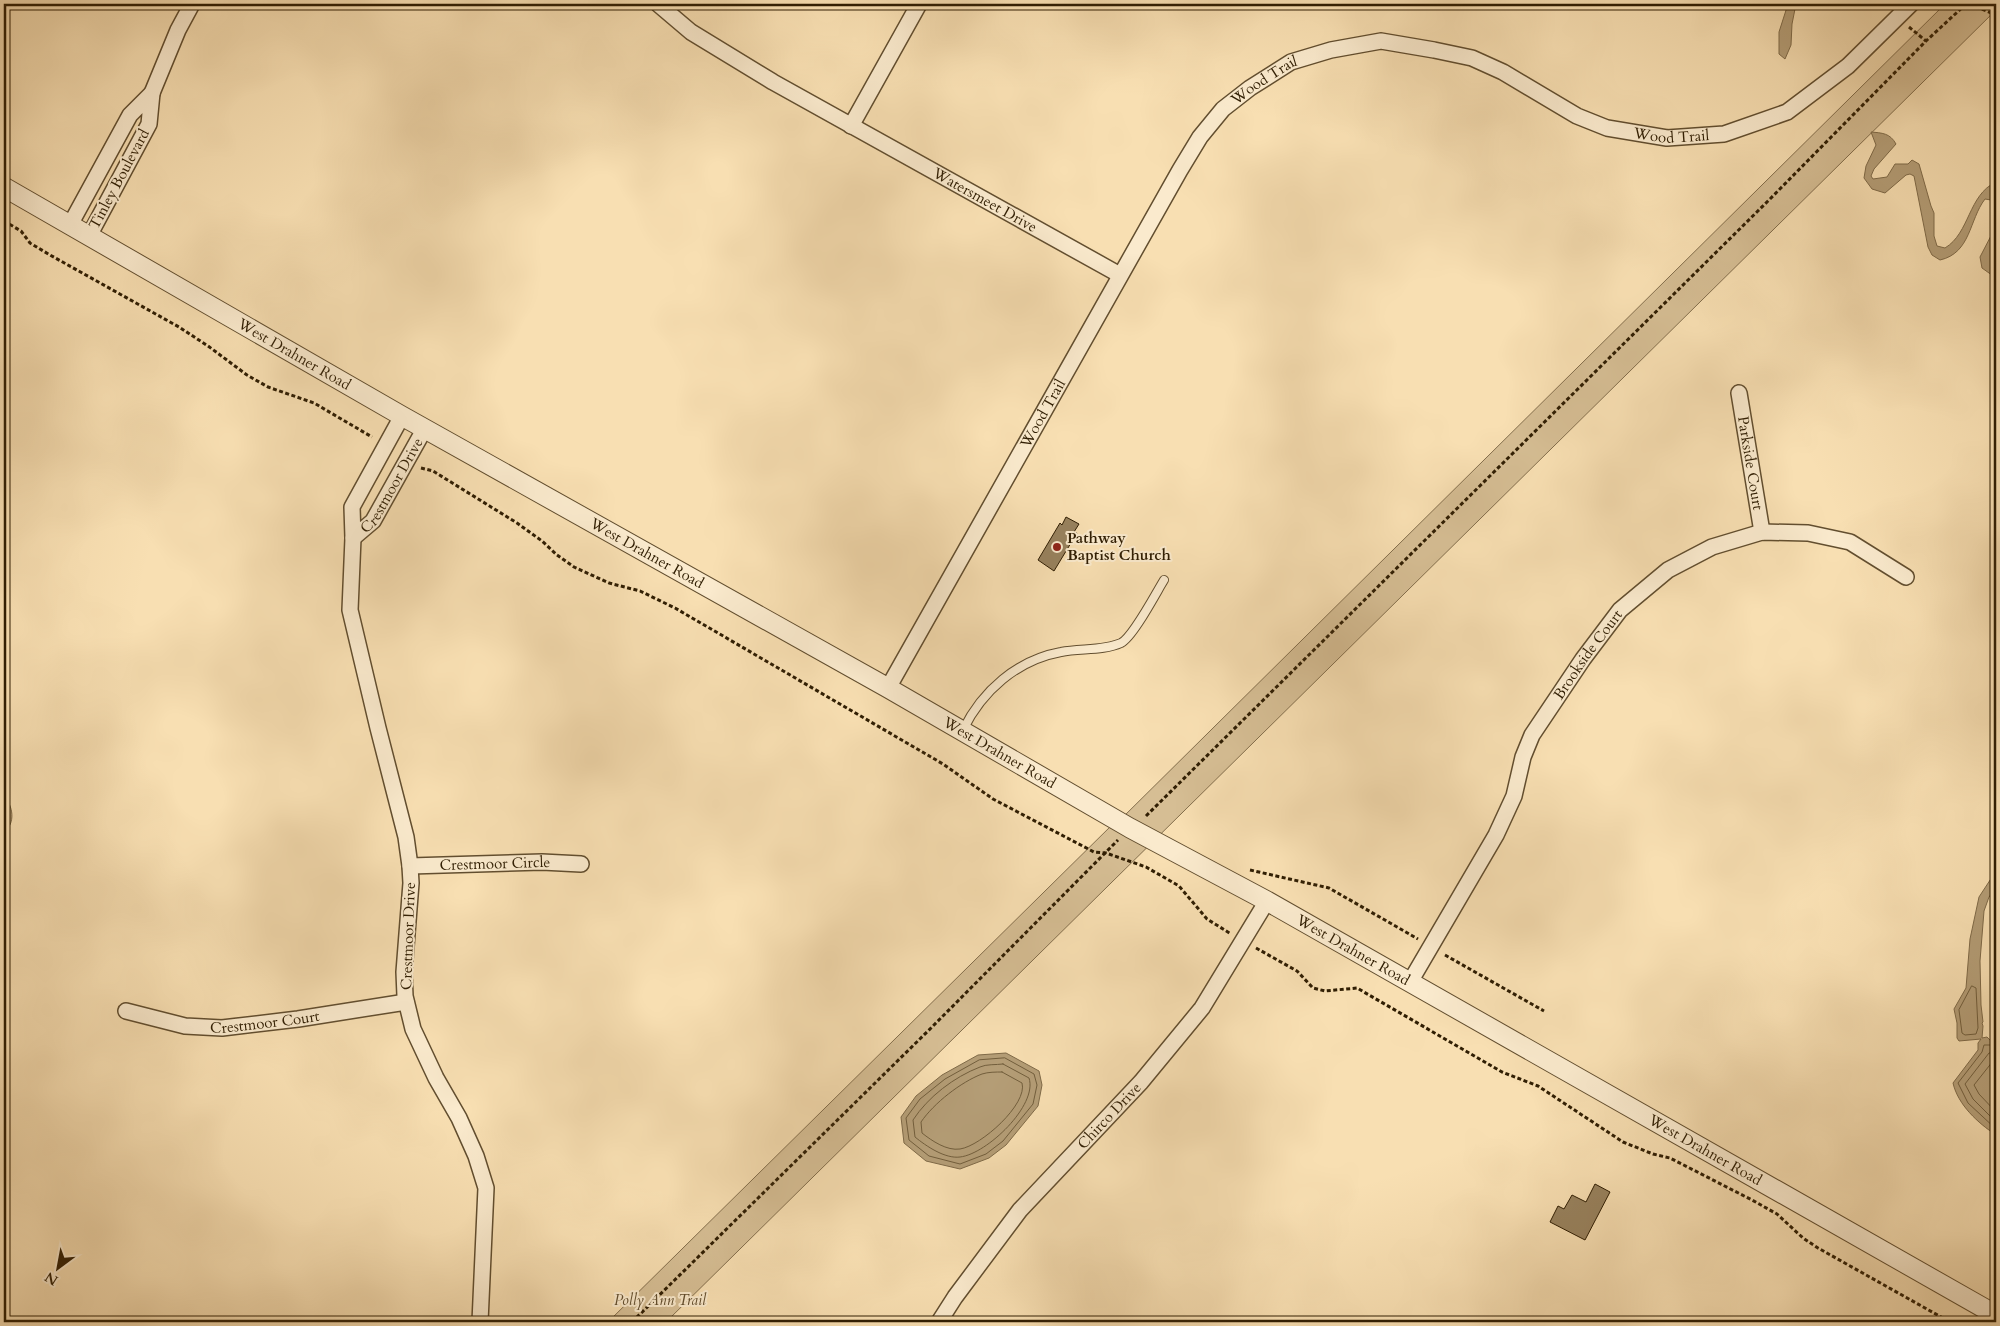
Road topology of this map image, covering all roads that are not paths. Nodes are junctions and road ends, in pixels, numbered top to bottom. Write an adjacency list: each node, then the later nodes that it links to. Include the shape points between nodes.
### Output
1 (192, 4): 5 (street, Tinley Boulevard)
2 (658, 4): 6 (street, Watersmeet Drive, via 691,32)
3 (919, 4): 6 (street)
4 (1911, 4): 10 (street, Wood Trail, via 1848,66 1787,112 1724,134 1667,138 1607,128 1577,116 1503,72 1472,58 1380,41 1291,62 1223,108 1200,137)
5 (152, 93): 8 (street, Tinley Boulevard, via 130,114); 9 (street, Tinley Boulevard, via 149,124)
6 (851, 126): 10 (street, Watersmeet Drive)
7 (4, 187): 8 (street, West Drahner Road)
8 (70, 225): 9 (street, West Drahner Road)
9 (88, 236): 12 (street, West Drahner Road)
10 (1120, 275): 18 (street, Wood Trail)
11 (1739, 393): 14 (street, Parkside Court)
12 (402, 416): 13 (street, West Drahner Road); 15 (street, Crestmoor Drive, via 352,507)
13 (425, 428): 15 (street, Crestmoor Drive, via 373,521); 18 (street, West Drahner Road)
14 (1762, 532): 16 (street, Brookside Court, via 1808,533 1850,542); 23 (street, Brookside Court, via 1712,547 1668,570 1620,610 1532,736 1523,757 1514,796 1496,835)
15 (353, 538): 21 (street, Crestmoor Drive, via 350,610)
16 (1906, 577)
17 (1164, 580): 19 (lane, via 1122,643 1034,659 1001,680 972,712)
18 (888, 688): 19 (street, West Drahner Road)
19 (963, 732): 22 (street, West Drahner Road, via 1130,828)
20 (581, 864): 21 (street, Crestmoor Circle)
21 (410, 866): 24 (street, Crestmoor Drive, via 404,972)
22 (1267, 901): 23 (street, West Drahner Road); 28 (street, Chirco Drive, via 1202,1008 1140,1082 1020,1210)
23 (1410, 982): 26 (street, West Drahner Road)
24 (406, 1002): 25 (street, Crestmoor Court, via 222,1028 185,1026); 27 (street, Crestmoor Drive, via 412,1029 459,1118 486,1188)
25 (126, 1012)
26 (1996, 1315)
27 (480, 1322)
28 (940, 1322)

